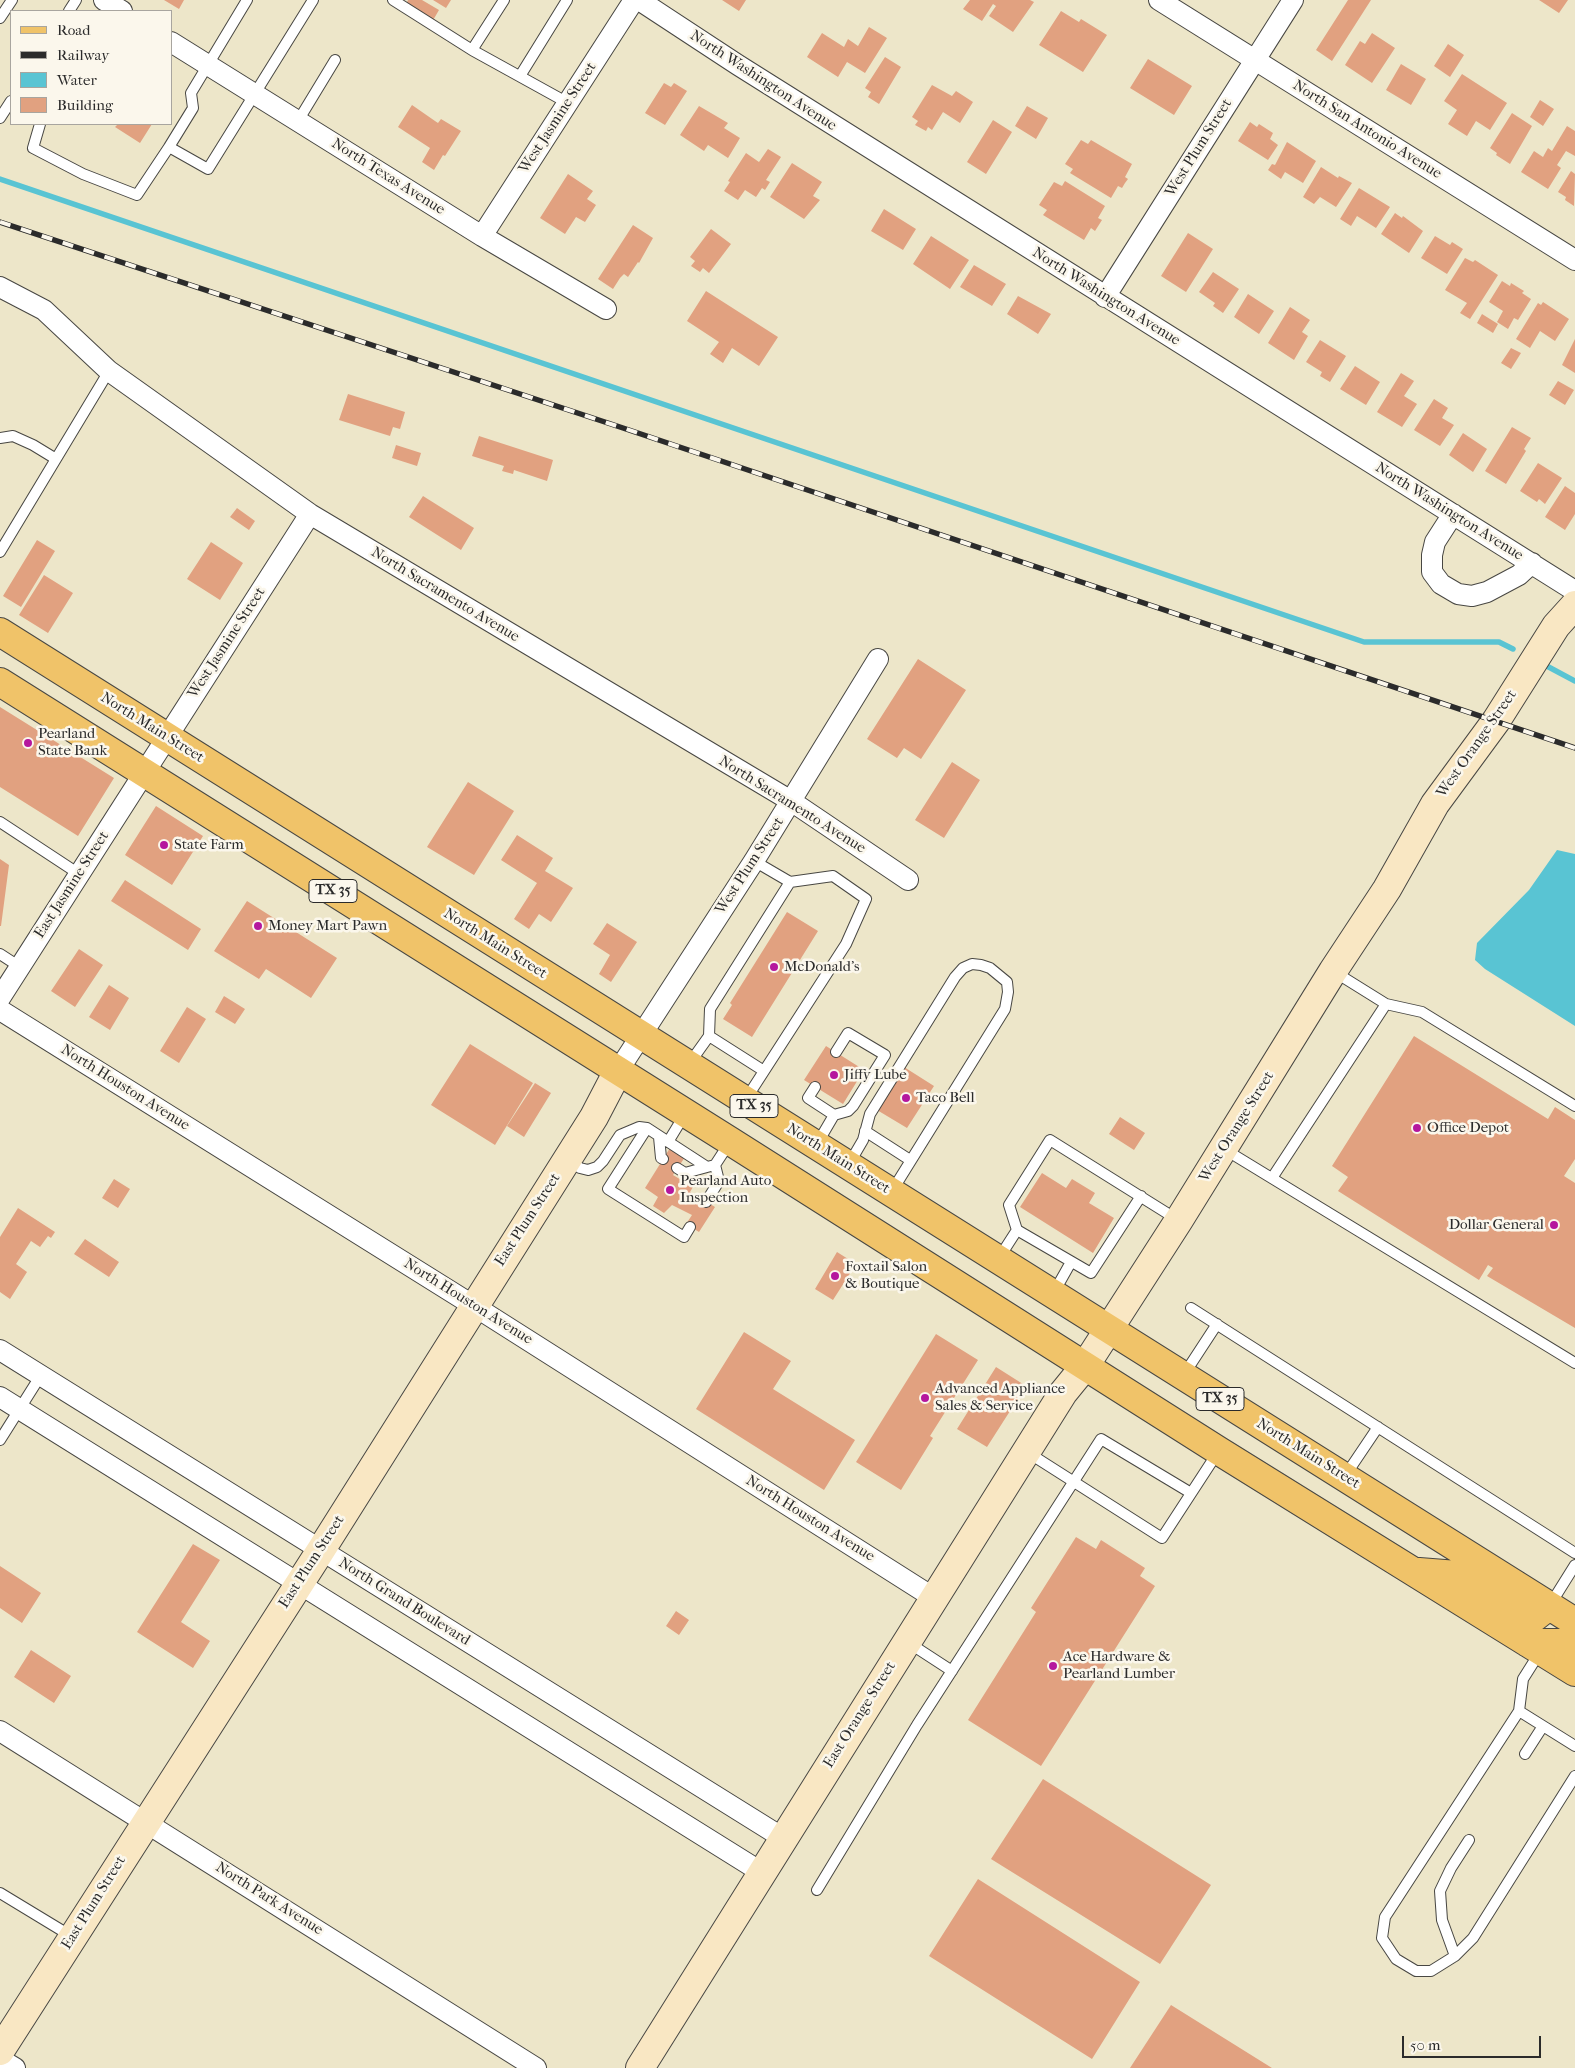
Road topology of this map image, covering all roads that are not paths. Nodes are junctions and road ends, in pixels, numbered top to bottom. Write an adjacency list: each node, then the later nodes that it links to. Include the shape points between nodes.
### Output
1 (12, 0): 11 (lane)
2 (247, 0): 16 (lane)
3 (313, 0): 18 (lane)
4 (393, 0): 13 (lane)
5 (504, 0): 13 (lane)
6 (567, 0): 17 (lane)
7 (634, 0): 20 (street, West Jasmine Street)
8 (638, 0): 28 (street, North Washington Avenue)
9 (1159, 0): 15 (street, North San Antonio Avenue)
10 (1293, 0): 15 (street, West Plum Street)
11 (0, 18)
12 (172, 43): 16 (street, North Texas Avenue)
13 (472, 50): 17 (lane)
14 (335, 60): 22 (lane)
15 (1255, 60): 26 (street, North San Antonio Avenue); 28 (street, West Plum Street)
16 (208, 65): 18 (street, North Texas Avenue); 24 (lane, via 191,93 193,108)
17 (520, 76): 20 (lane)
18 (254, 94): 22 (street, North Texas Avenue); 24 (lane, via 208,168)
19 (10, 103): 21 (lane)
20 (568, 103): 25 (street, West Jasmine Street)
21 (0, 118)
22 (298, 121): 25 (street, North Texas Avenue)
23 (40, 125): 24 (lane, via 33,148 82,174 137,195)
24 (169, 147)
25 (482, 236): 29 (street, North Texas Avenue)
26 (1575, 260)
27 (0, 287): 30 (street, North Sacramento Avenue, via 44,310)
28 (1105, 297): 34 (street, North Washington Avenue)
29 (606, 309)
30 (109, 371): 32 (lane); 33 (street, North Sacramento Avenue)
31 (0, 438): 32 (lane, via 13,436)
32 (56, 459): 35 (lane)
33 (310, 514): 43 (street, West Jasmine Street); 45 (street, North Sacramento Avenue)
34 (1453, 514): 36 (street, North Washington Avenue); 36 (street, via 1435,542 1432,555 1432,572 1441,584 1458,594 1472,596 1519,575)
35 (0, 552)
36 (1532, 563): 37 (street, North Washington Avenue)
37 (1575, 590)
38 (1575, 605): 51 (street, West Orange Street, via 1556,626 1496,721 1435,804)
39 (1575, 618): 51 (street, West Orange Street, via 1569,635 1479,774)
40 (0, 632): 43 (main road, North Main Street / TX 35)
41 (878, 659): 45 (street, West Plum Street)
42 (0, 682): 44 (main road, TX 35)
43 (166, 737): 44 (street, West Jasmine Street); 58 (main road, North Main Street / TX 35)
44 (144, 772): 48 (street, East Jasmine Street); 62 (main road, TX 35)
45 (791, 801): 47 (street, West Plum Street); 49 (street, North Sacramento Avenue)
46 (0, 822): 48 (lane)
47 (754, 860): 50 (lane); 58 (street, West Plum Street)
48 (79, 874): 53 (street, East Jasmine Street)
49 (908, 880)
50 (790, 882): 59 (lane, via 710,1009); 63 (lane, via 833,876 866,899 846,944)
51 (1387, 889): 54 (street, West Orange Street)
52 (0, 954): 53 (lane)
53 (20, 967): 55 (street, East Jasmine Street)
54 (1333, 971): 56 (lane); 74 (street, West Orange Street)
55 (0, 998)
56 (1386, 1004): 66 (lane, via 1422,1012); 81 (lane)
57 (0, 1010): 91 (street, North Houston Avenue)
58 (641, 1035): 61 (main road, North Main Street / TX 35); 62 (street, West Plum Street)
59 (708, 1036): 61 (lane); 63 (lane)
60 (836, 1052): 68 (lane, via 848,1033 885,1055 853,1106)
61 (688, 1065): 65 (main road, North Main Street / TX 35)
62 (618, 1071): 67 (main road, TX 35); 76 (street, East Plum Street)
63 (764, 1071): 65 (lane)
64 (815, 1087): 68 (lane, via 808,1098)
65 (745, 1100): 73 (main road, North Main Street / TX 35)
66 (1575, 1106)
67 (686, 1113): 71 (lane); 72 (main road, TX 35)
68 (834, 1115): 73 (lane)
69 (646, 1128): 71 (lane); 76 (lane, via 632,1129 620,1135 596,1167 588,1170); 86 (lane, via 608,1189 684,1237)
70 (865, 1131): 77 (lane); 77 (lane, via 870,1114 955,977 972,964 990,968 1007,982 1005,1009); 79 (lane)
71 (664, 1140): 75 (lane, via 660,1158); 78 (lane)
72 (730, 1141): 78 (lane); 97 (main road, TX 35)
73 (816, 1145): 79 (main road, North Main Street / TX 35)
74 (1224, 1148): 81 (lane); 85 (street, West Orange Street)
75 (663, 1159)
76 (567, 1160): 91 (street, East Plum Street)
77 (910, 1160): 82 (lane)
78 (711, 1166): 80 (lane, via 685,1173); 84 (lane, via 719,1181)
79 (848, 1166): 82 (main road, North Main Street / TX 35)
80 (677, 1168)
81 (1272, 1178): 96 (lane)
82 (892, 1192): 88 (main road, North Main Street / TX 35)
83 (1141, 1196): 85 (lane); 87 (lane, via 1050,1140 1008,1205); 89 (lane, via 1090,1273)
84 (706, 1202)
85 (1179, 1220): 94 (street, West Orange Street)
86 (690, 1227)
87 (1017, 1230): 88 (lane); 89 (lane)
88 (998, 1259): 90 (main road, North Main Street / TX 35)
89 (1071, 1262): 90 (lane)
90 (1053, 1294): 94 (main road, North Main Street / TX 35)
91 (474, 1306): 109 (street, East Plum Street); 114 (street, North Houston Avenue)
92 (1191, 1308): 93 (lane)
93 (1217, 1324): 99 (lane); 102 (lane)
94 (1109, 1330): 97 (street, West Orange Street); 99 (main road, North Main Street / TX 35)
95 (0, 1350): 98 (street, North Grand Boulevard)
96 (1575, 1363)
97 (1085, 1366): 104 (street, East Orange Street); 105 (main road, TX 35)
98 (41, 1375): 101 (lane); 109 (street, North Grand Boulevard)
99 (1183, 1376): 106 (main road, North Main Street / TX 35)
100 (0, 1397): 101 (street)
101 (20, 1409): 103 (lane); 113 (street)
102 (1378, 1427): 106 (lane); 110 (lane)
103 (0, 1440)
104 (1027, 1451): 107 (lane); 114 (street, East Orange Street)
105 (1219, 1451): 108 (lane); 112 (main road, TX 35)
106 (1344, 1477): 115 (main road, North Main Street / TX 35)
107 (1073, 1481): 108 (lane, via 1101,1439); 108 (lane, via 1162,1538); 120 (lane)
108 (1191, 1493)
109 (321, 1550): 113 (street, East Plum Street); 129 (street, North Grand Boulevard)
110 (1575, 1553)
111 (1575, 1565): 115 (lane)
112 (1415, 1572): 115 (main road, via 1457,1575 1531,1620); 118 (main road, TX 35)
113 (298, 1583): 128 (street, East Plum Street); 131 (street)
114 (934, 1598): 117 (street, East Orange Street)
115 (1549, 1606): 116 (main road, North Main Street / TX 35)
116 (1575, 1622)
117 (906, 1642): 120 (lane); 129 (street, East Orange Street)
118 (1534, 1646): 119 (main road, via 1570,1643); 121 (main road, TX 35); 122 (lane, via 1523,1679)
119 (1575, 1646)
120 (952, 1670): 132 (lane)
121 (1575, 1672)
122 (1519, 1711): 123 (lane); 135 (lane, via 1386,1917 1382,1938 1396,1959 1416,1971 1431,1971)
123 (1543, 1726): 125 (lane); 126 (lane)
124 (0, 1731): 128 (street, North Park Avenue)
125 (1575, 1746)
126 (1525, 1754)
127 (1575, 1776): 135 (lane, via 1472,1938)
128 (146, 1821): 134 (street, East Plum Street); 139 (street, North Park Avenue)
129 (784, 1838): 131 (street, East Orange Street)
130 (1469, 1840): 135 (lane, via 1450,1868 1440,1891 1442,1920)
131 (761, 1872): 140 (street, East Orange Street)
132 (817, 1890)
133 (0, 1892): 134 (lane)
134 (72, 1937): 136 (street, East Plum Street)
135 (1455, 1956)
136 (0, 2051)
137 (0, 2059): 138 (street)
138 (14, 2068)
139 (536, 2068)
140 (640, 2068)

